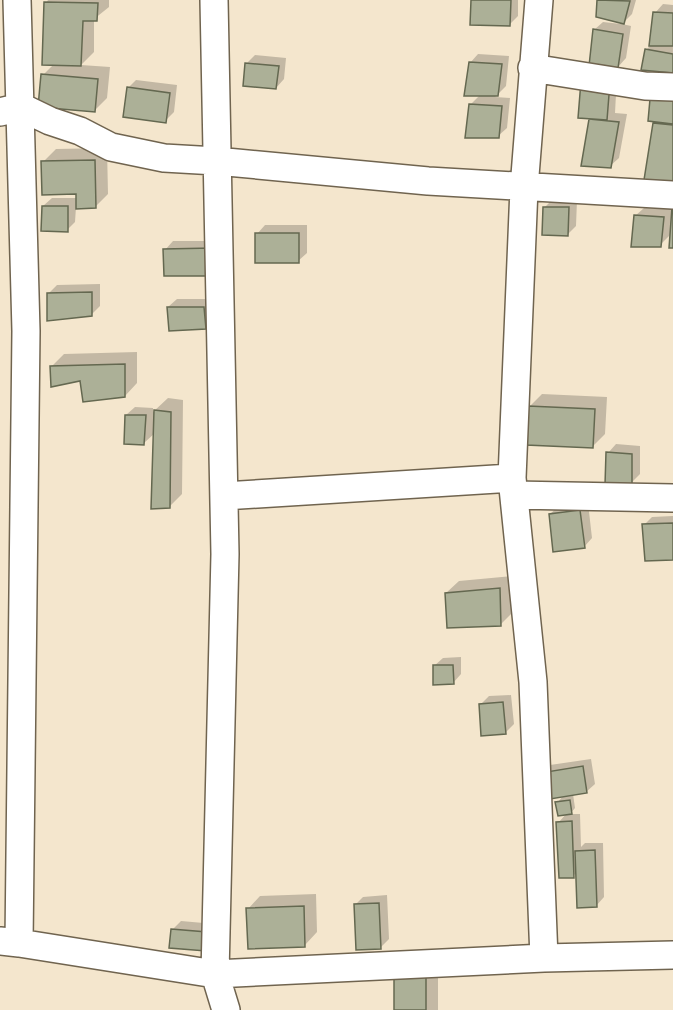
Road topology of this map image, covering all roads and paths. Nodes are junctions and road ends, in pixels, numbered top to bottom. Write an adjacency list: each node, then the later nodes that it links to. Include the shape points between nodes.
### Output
1 (17, 0): 6 (street)
2 (214, 0): 7 (street)
3 (539, 0): 4 (street)
4 (532, 68): 5 (street); 8 (street)
5 (673, 87)
6 (11, 109): 7 (street, via 80,130 111,147 164,158); 13 (street, via 26,331)
7 (216, 161): 8 (street); 11 (street)
8 (524, 188): 9 (street); 10 (street)
9 (673, 195)
10 (513, 487): 11 (street); 12 (street); 15 (street, via 533,682)
11 (224, 496): 16 (street)
12 (673, 498)
13 (9, 942): 16 (street)
14 (673, 955): 15 (street)
15 (544, 958): 16 (street)
16 (215, 974): 17 (street)
17 (226, 1010)

